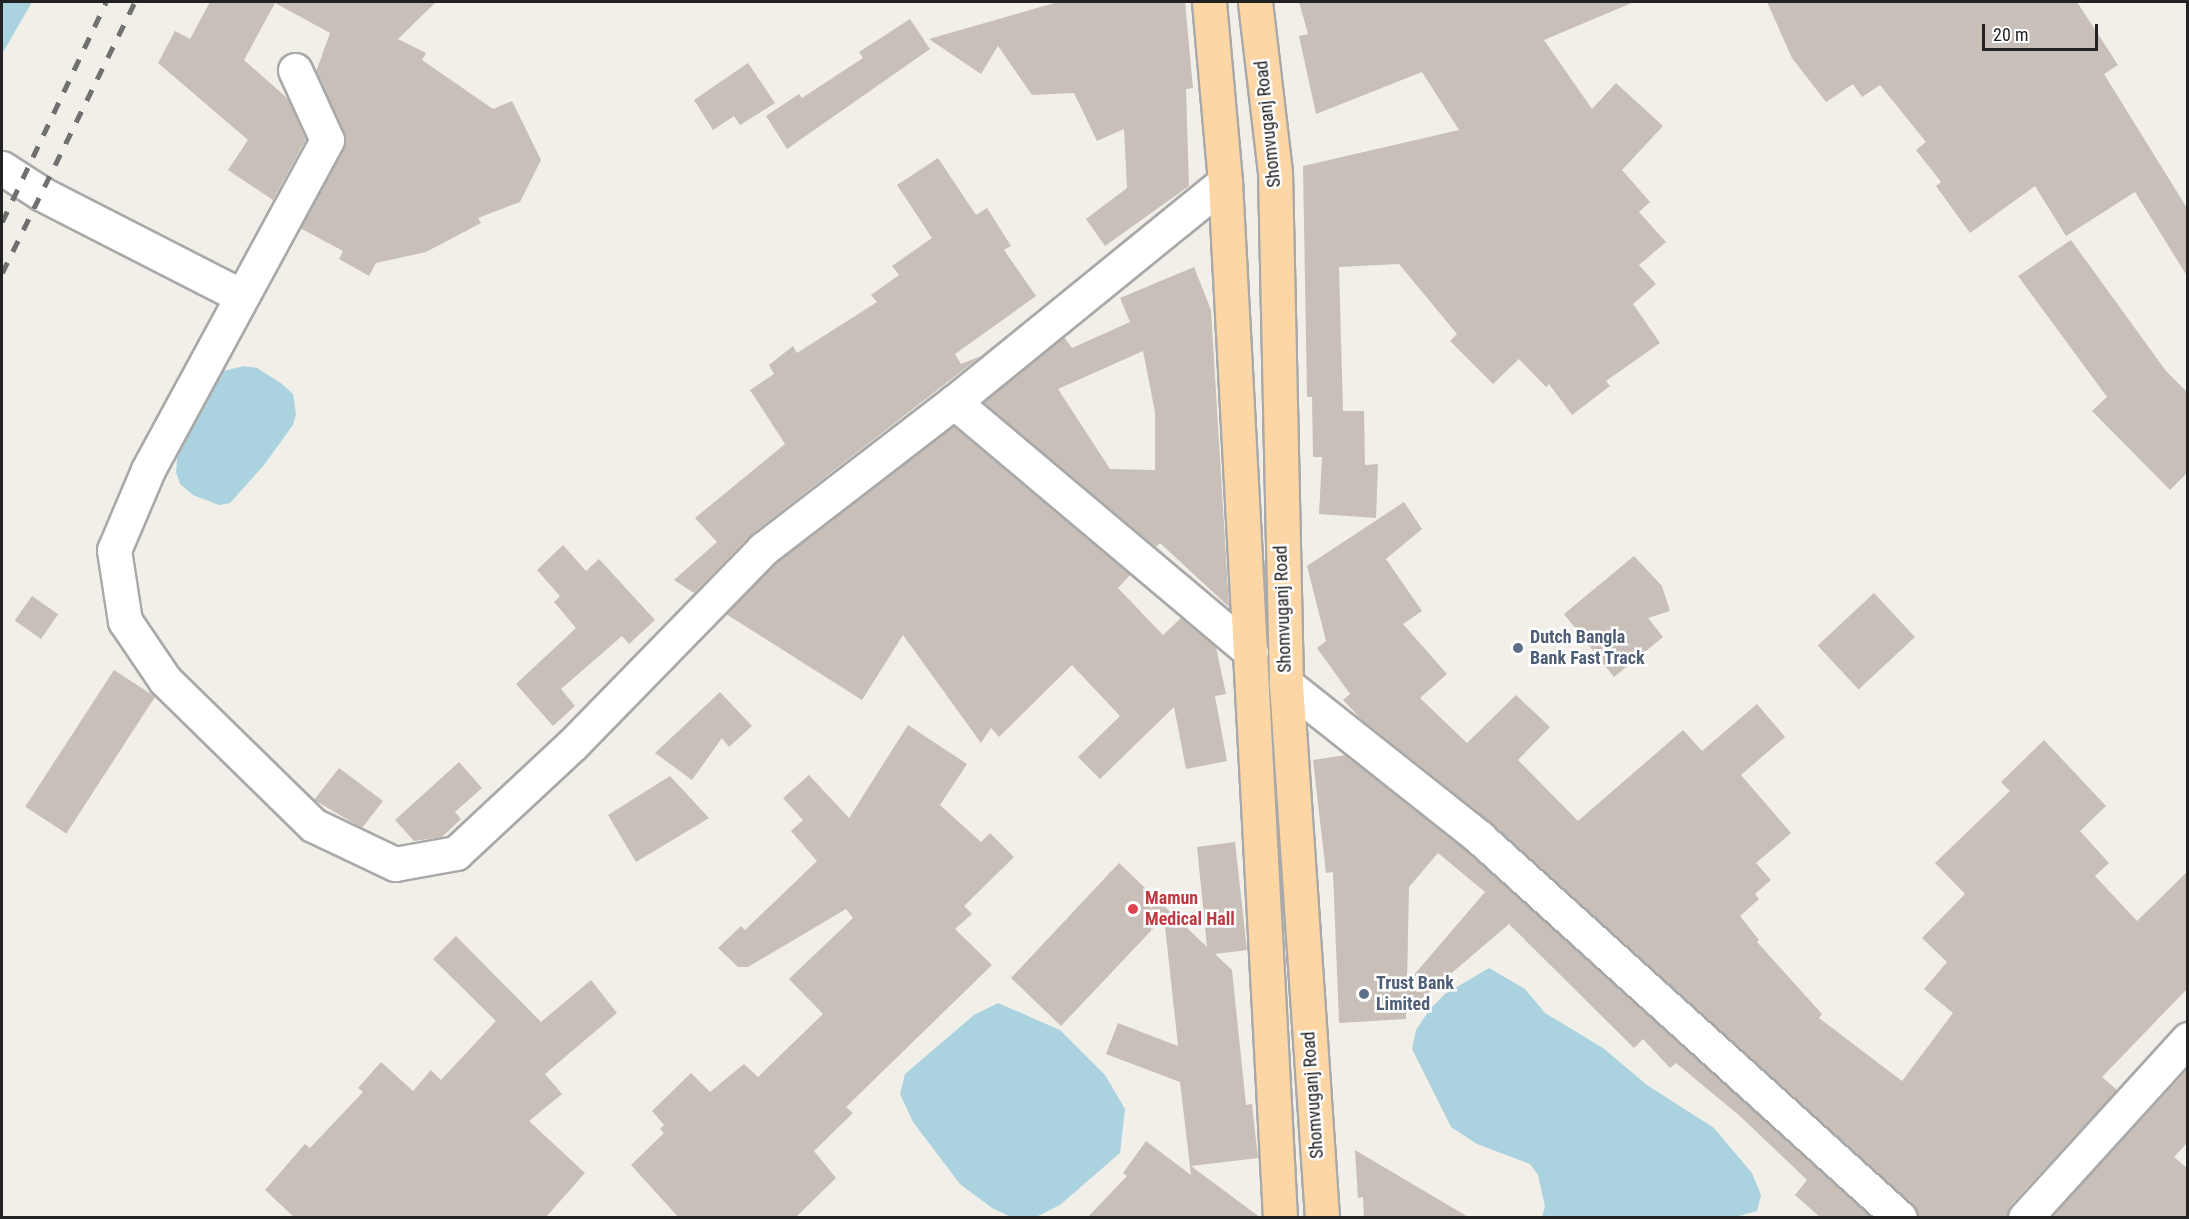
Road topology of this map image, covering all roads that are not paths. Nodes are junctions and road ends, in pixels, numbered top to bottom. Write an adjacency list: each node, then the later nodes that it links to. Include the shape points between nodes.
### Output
1 (1209, 2): 5 (main road, Shomvuganj Road)
2 (1255, 2): 9 (main road, Shomvuganj Road, via 1275,172)
3 (295, 70): 6 (street, via 327,140)
4 (2, 168): 6 (street, via 42,194)
5 (1225, 182): 7 (street); 8 (main road, Shomvuganj Road)
6 (241, 296): 7 (street, via 148,470 114,550 125,621 165,680 313,825 394,864 456,853 573,744 763,549)
7 (954, 402): 8 (street)
8 (1251, 652): 11 (main road, Shomvuganj Road)
9 (1286, 684): 12 (main road, Shomvuganj Road); 13 (street, via 1480,838)
10 (2187, 1039): 14 (street)
11 (1281, 1218)
12 (1322, 1218)
13 (1900, 1218)
14 (2025, 1218)

